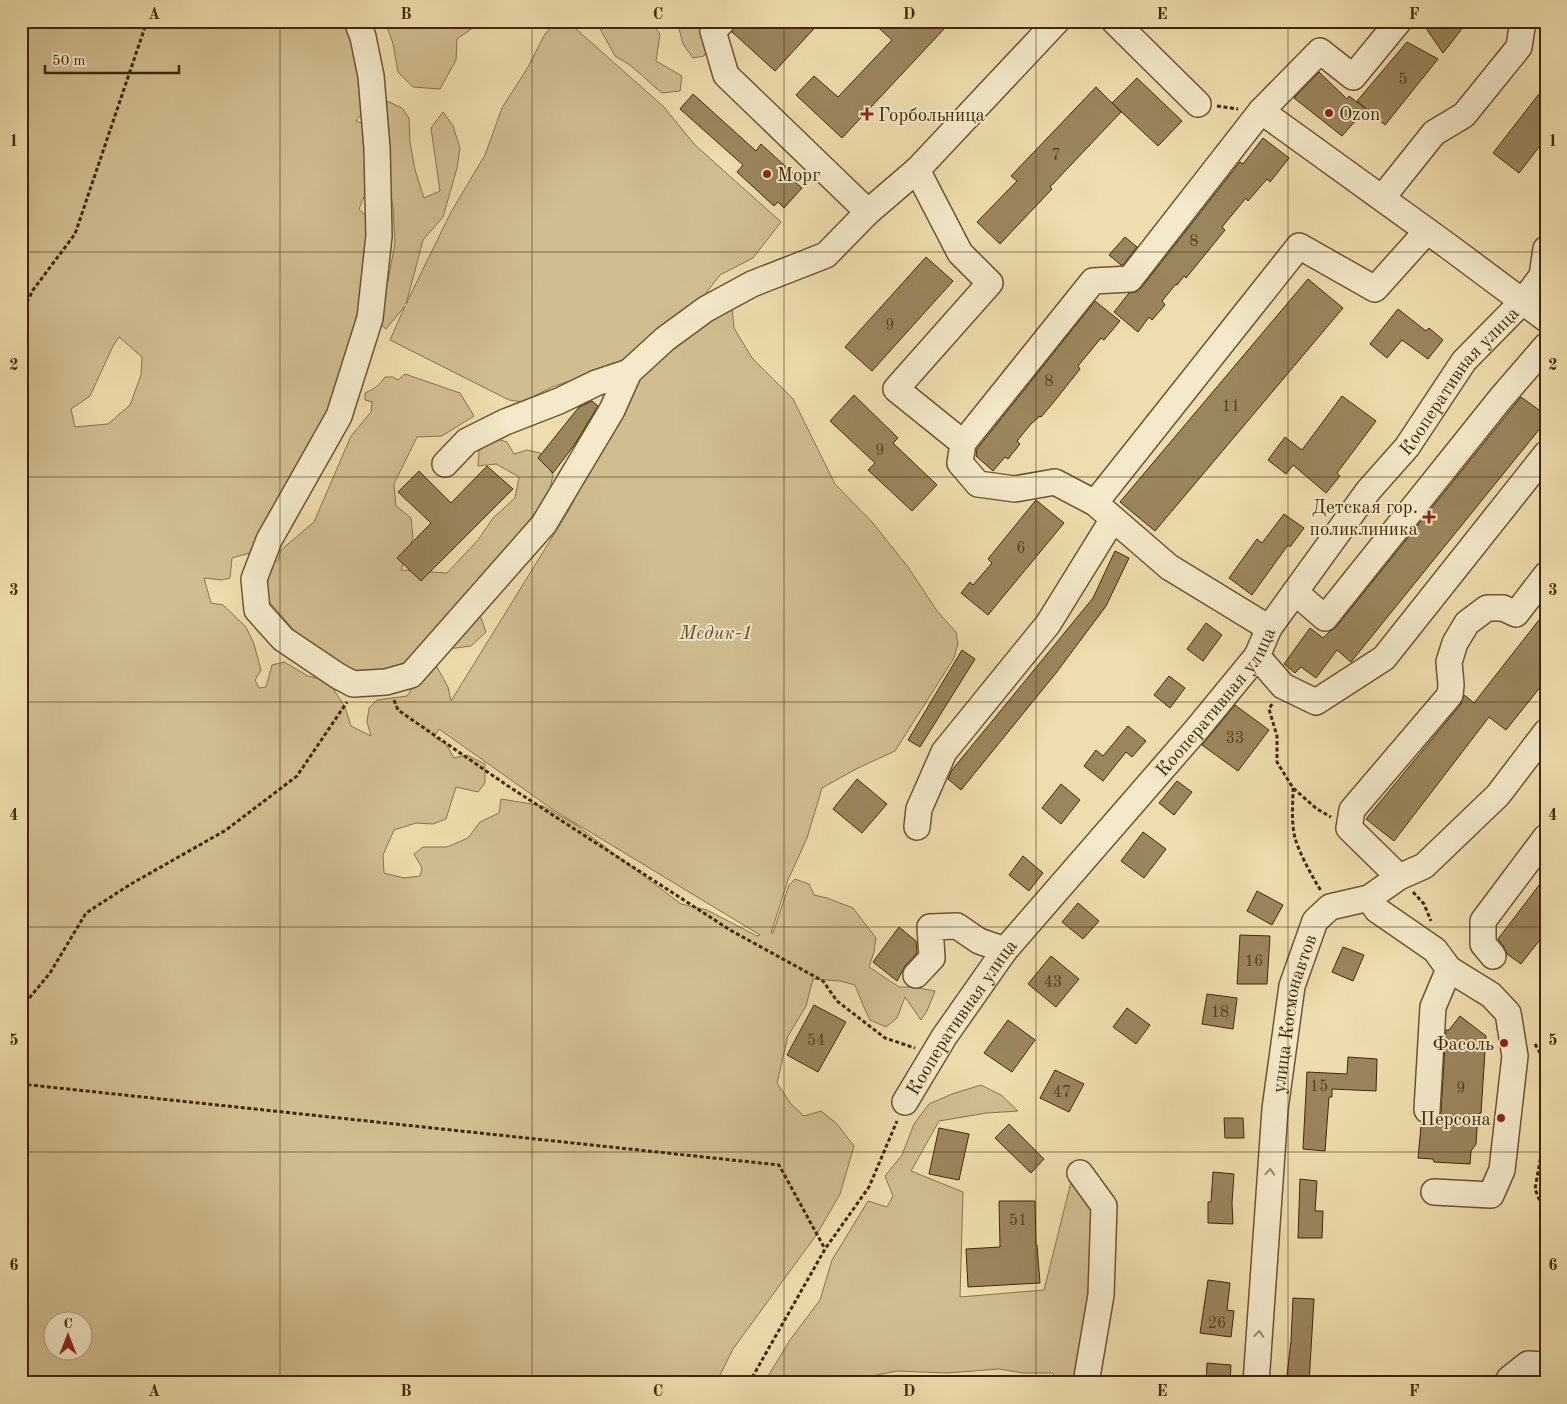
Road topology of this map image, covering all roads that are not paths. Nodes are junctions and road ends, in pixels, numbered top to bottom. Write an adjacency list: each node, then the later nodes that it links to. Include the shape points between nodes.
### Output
1 (357, 21): 17 (street, via 371,76 378,148 379,236 370,318 339,416 269,540 254,579 257,610 283,639 353,684 386,682 412,675 544,524 612,410)
2 (723, 21): 11 (street, via 713,31 726,75)
3 (1057, 21): 9 (street)
4 (1114, 21): 7 (street)
5 (1399, 21): 8 (street, via 1352,77 1320,51)
6 (1523, 21): 10 (street, via 1519,48 1464,116 1434,132)
7 (1198, 104)
8 (1261, 111): 10 (street); 18 (street, via 1130,279 1093,280)
9 (917, 170): 11 (street); 18 (street, via 960,253 990,283 896,389)
10 (1382, 198): 12 (street)
11 (868, 212): 17 (street, via 826,256 752,284 706,310 665,339)
12 (1427, 231): 14 (street); 21 (street, via 1375,289 1299,246)
13 (1546, 249): 14 (street, Кооперативная улица, via 1542,276)
14 (1523, 301): 15 (street); 24 (street, Кооперативная улица, via 1464,361 1407,447 1368,492)
15 (1546, 319)
16 (1546, 346): 24 (street, via 1325,618)
17 (629, 372): 20 (street, via 596,383 467,441)
18 (963, 443): 21 (street, via 960,463 978,484 1015,489 1055,482)
19 (1546, 454): 26 (street, via 1384,658 1316,702 1283,686)
20 (445, 464)
21 (1095, 503): 22 (street)
22 (1113, 519): 25 (street, via 1169,567); 28 (street, via 1048,624 944,752 919,809)
23 (1546, 575): 30 (street, via 1516,614 1503,608 1487,608 1467,623 1455,643 1449,662 1450,695 1352,810 1349,828)
24 (1295, 592): 25 (street, Кооперативная улица)
25 (1269, 628): 26 (street, Кооперативная улица)
26 (1257, 656): 32 (street, Кооперативная улица)
27 (1546, 732): 30 (street, via 1498,795 1424,866)
28 (917, 827)
29 (1546, 837): 33 (street, via 1483,921 1483,944)
30 (1399, 877): 31 (street)
31 (1369, 898): 34 (street, via 1377,910); 42 (street, улица Космонавтов, one-way to 31, via 1275,1109 1292,986 1315,921 1330,907)
32 (1005, 950): 35 (street, via 980,941 957,926 930,927 932,958); 36 (street, Кооперативная улица, via 944,1037)
33 (1493, 956)
34 (1442, 959): 37 (street, via 1433,1007); 39 (street, via 1492,995 1508,1013 1515,1056 1502,1170 1492,1194)
35 (916, 975)
36 (905, 1102)
37 (1427, 1110)
38 (1080, 1173): 41 (street, via 1104,1206 1101,1295)
39 (1434, 1192)
40 (1546, 1365): 43 (street, via 1528,1364)
41 (1086, 1383)
42 (1256, 1383)
43 (1508, 1383)

